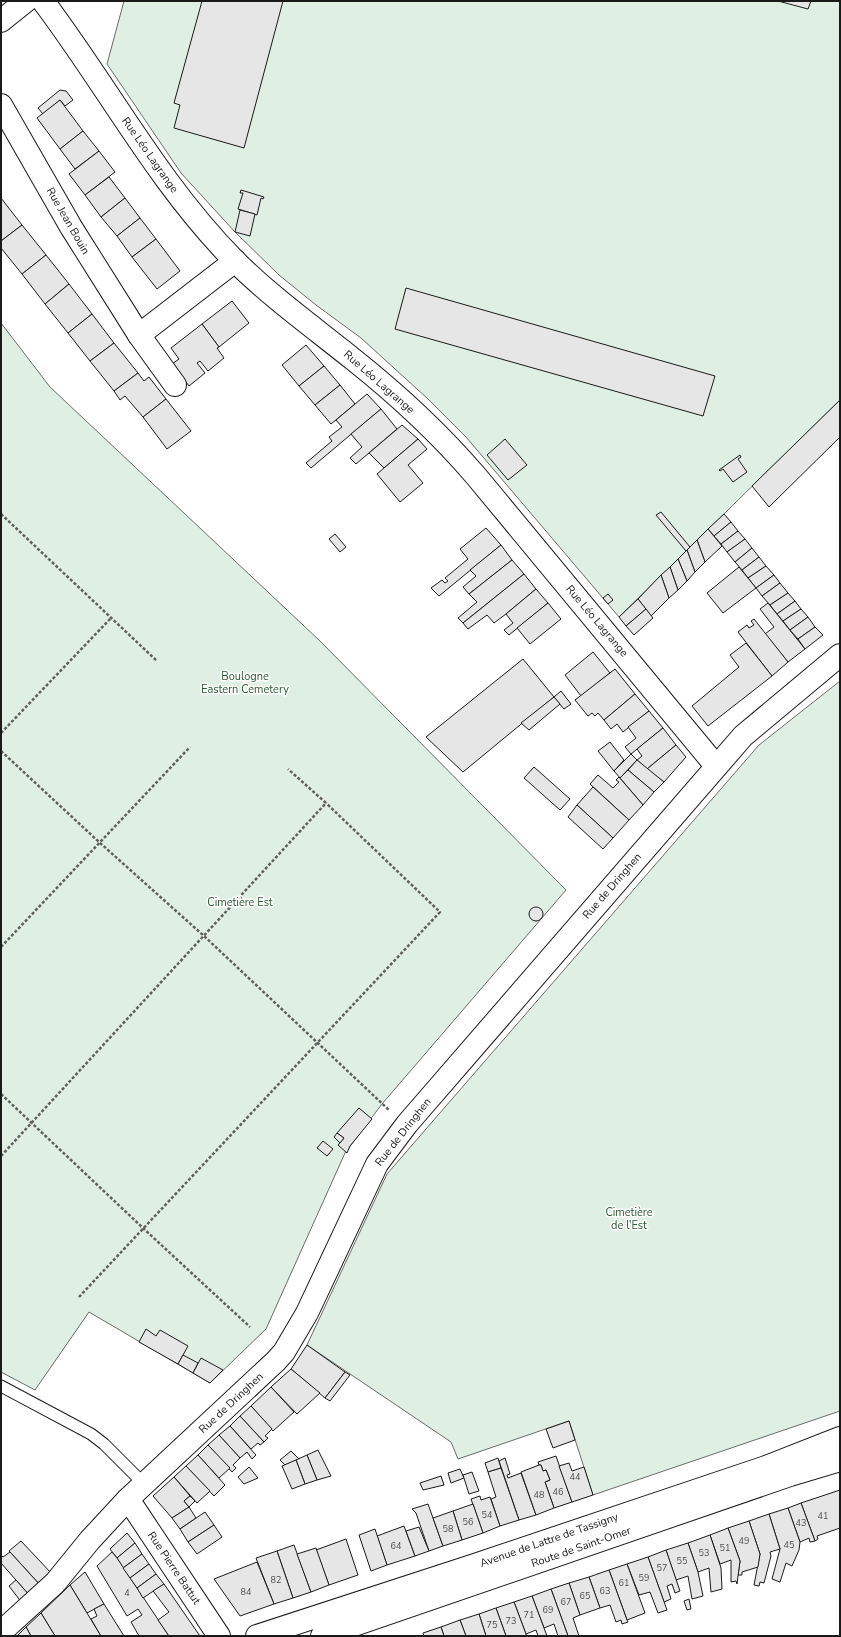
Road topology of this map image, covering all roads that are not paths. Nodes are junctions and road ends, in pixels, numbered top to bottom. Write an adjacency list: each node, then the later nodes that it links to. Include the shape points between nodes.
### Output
1 (26, 1): 3 (street)
2 (43, 1): 5 (street, Rue Léo Lagrange, via 182,201)
3 (1, 21)
4 (1, 105): 6 (street, Rue Jean Bouin, via 71,227)
5 (235, 261): 6 (street); 9 (street, Rue Léo Lagrange, via 275,298 372,375 446,442)
6 (139, 335): 7 (street, Rue Jean Bouin)
7 (175, 386)
8 (840, 655): 9 (street, Rue de Dringhen, via 753,727)
9 (716, 766): 13 (street, Rue de Dringhen, via 407,1124 377,1164 304,1320 284,1352)
10 (1, 1386): 13 (lane, via 91,1434)
11 (840, 1438): 17 (street, Avenue de Lattre de Tassigny, via 766,1467)
12 (840, 1460): 18 (street, Route de Saint-Omer)
13 (144, 1484): 14 (street, Rue de Dringhen)
14 (128, 1499): 15 (street, Rue de Dringhen, via 94,1535 55,1583); 16 (street, Rue Pierre Battut)
15 (1, 1632)
16 (219, 1636)
17 (257, 1636)
18 (322, 1636)

